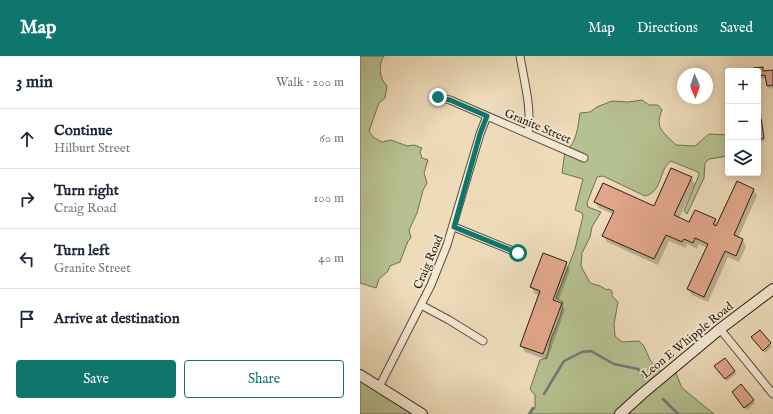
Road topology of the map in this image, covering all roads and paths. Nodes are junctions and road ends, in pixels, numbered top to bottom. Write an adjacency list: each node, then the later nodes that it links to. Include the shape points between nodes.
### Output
1 (520, 56): 4 (street, via 530,122)
2 (438, 97): 3 (street, Granite Street)
3 (487, 116): 4 (street, Granite Street); 6 (street, Craig Road)
4 (528, 133): 5 (street, Granite Street)
5 (584, 158)
6 (454, 227): 7 (street); 9 (street, Craig Road)
7 (518, 253)
8 (773, 288): 10 (street, Leon E Whipple Road)
9 (421, 305): 11 (street); 13 (street, Craig Road)
10 (720, 329): 14 (street); 16 (street, Leon E Whipple Road)
11 (483, 341)
12 (360, 375): 13 (street)
13 (379, 387): 15 (street)
14 (773, 394)
15 (422, 414)
16 (620, 414)

